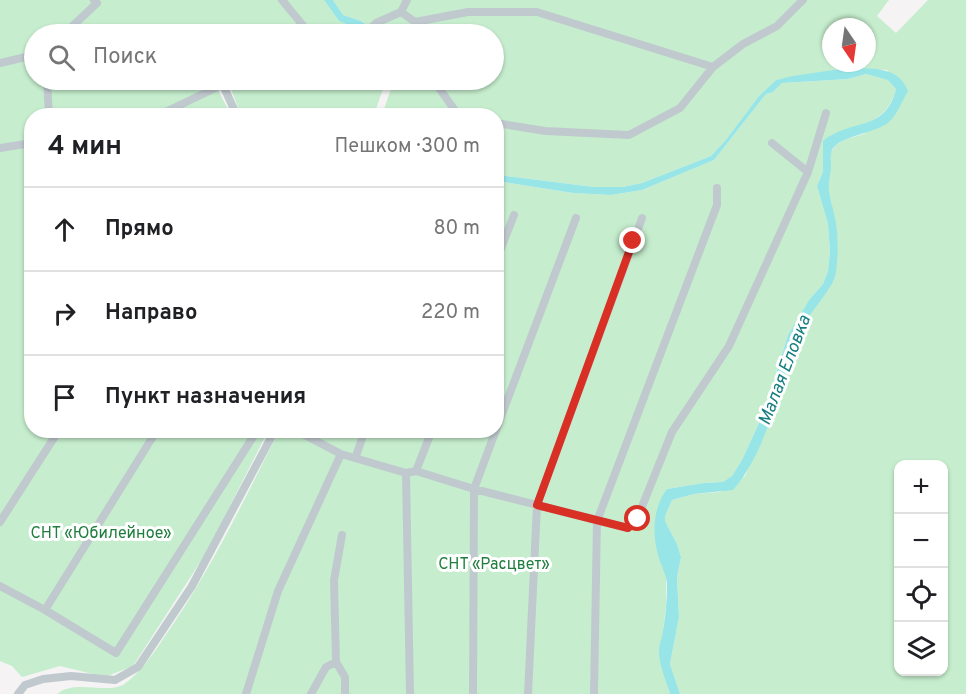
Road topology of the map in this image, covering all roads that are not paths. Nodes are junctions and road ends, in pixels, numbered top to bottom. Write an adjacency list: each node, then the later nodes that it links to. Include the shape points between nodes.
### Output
1 (94, 0): 7 (street, via 97,3)
2 (282, 0): 8 (street)
3 (407, 0): 5 (street)
4 (803, 0): 12 (street, via 777,26 743,44)
5 (401, 12): 6 (street); 9 (street)
6 (415, 22): 12 (street, via 468,12 537,12)
7 (75, 24)
8 (302, 24)
9 (375, 24)
10 (24, 57): 11 (street)
11 (0, 63)
12 (713, 67): 22 (street, via 680,108 629,135 545,131)
13 (48, 90): 17 (street)
14 (212, 90): 18 (street)
15 (225, 90): 19 (street)
16 (440, 90): 20 (street)
17 (49, 108)
18 (174, 108)
19 (233, 108)
20 (453, 108)
21 (826, 113): 26 (street)
22 (504, 124)
23 (772, 143): 26 (street)
24 (24, 144): 25 (street)
25 (0, 148)
26 (808, 172): 47 (street, via 729,346 672,432 638,519 628,528)
27 (717, 188): 47 (street, via 717,205)
28 (514, 215): 31 (street)
29 (576, 218): 32 (street)
30 (642, 218): 46 (street)
31 (504, 241)
32 (504, 409)
33 (54, 438): 48 (street)
34 (152, 438): 51 (street)
35 (252, 438): 51 (street, via 116,653)
36 (271, 438): 53 (street, via 192,586 138,667 115,680 70,676 43,679 25,685)
37 (316, 438): 41 (street)
38 (362, 438): 42 (street)
39 (429, 438): 43 (street)
40 (493, 438): 45 (street)
41 (341, 454): 42 (street); 54 (street, via 278,591)
42 (356, 456): 44 (street)
43 (416, 471): 44 (street); 45 (street)
44 (406, 473): 57 (street)
45 (474, 489): 46 (street); 58 (street)
46 (537, 505): 47 (street); 59 (street)
47 (597, 520): 60 (street)
48 (0, 522)
49 (342, 535): 52 (street, via 334,580)
50 (0, 586): 51 (street)
51 (45, 610)
52 (336, 662): 55 (street, via 326,667); 56 (street, via 345,677)
53 (18, 694)
54 (246, 694)
55 (311, 694)
56 (345, 694)
57 (410, 694)
58 (472, 694)
59 (528, 694)
60 (594, 694)

